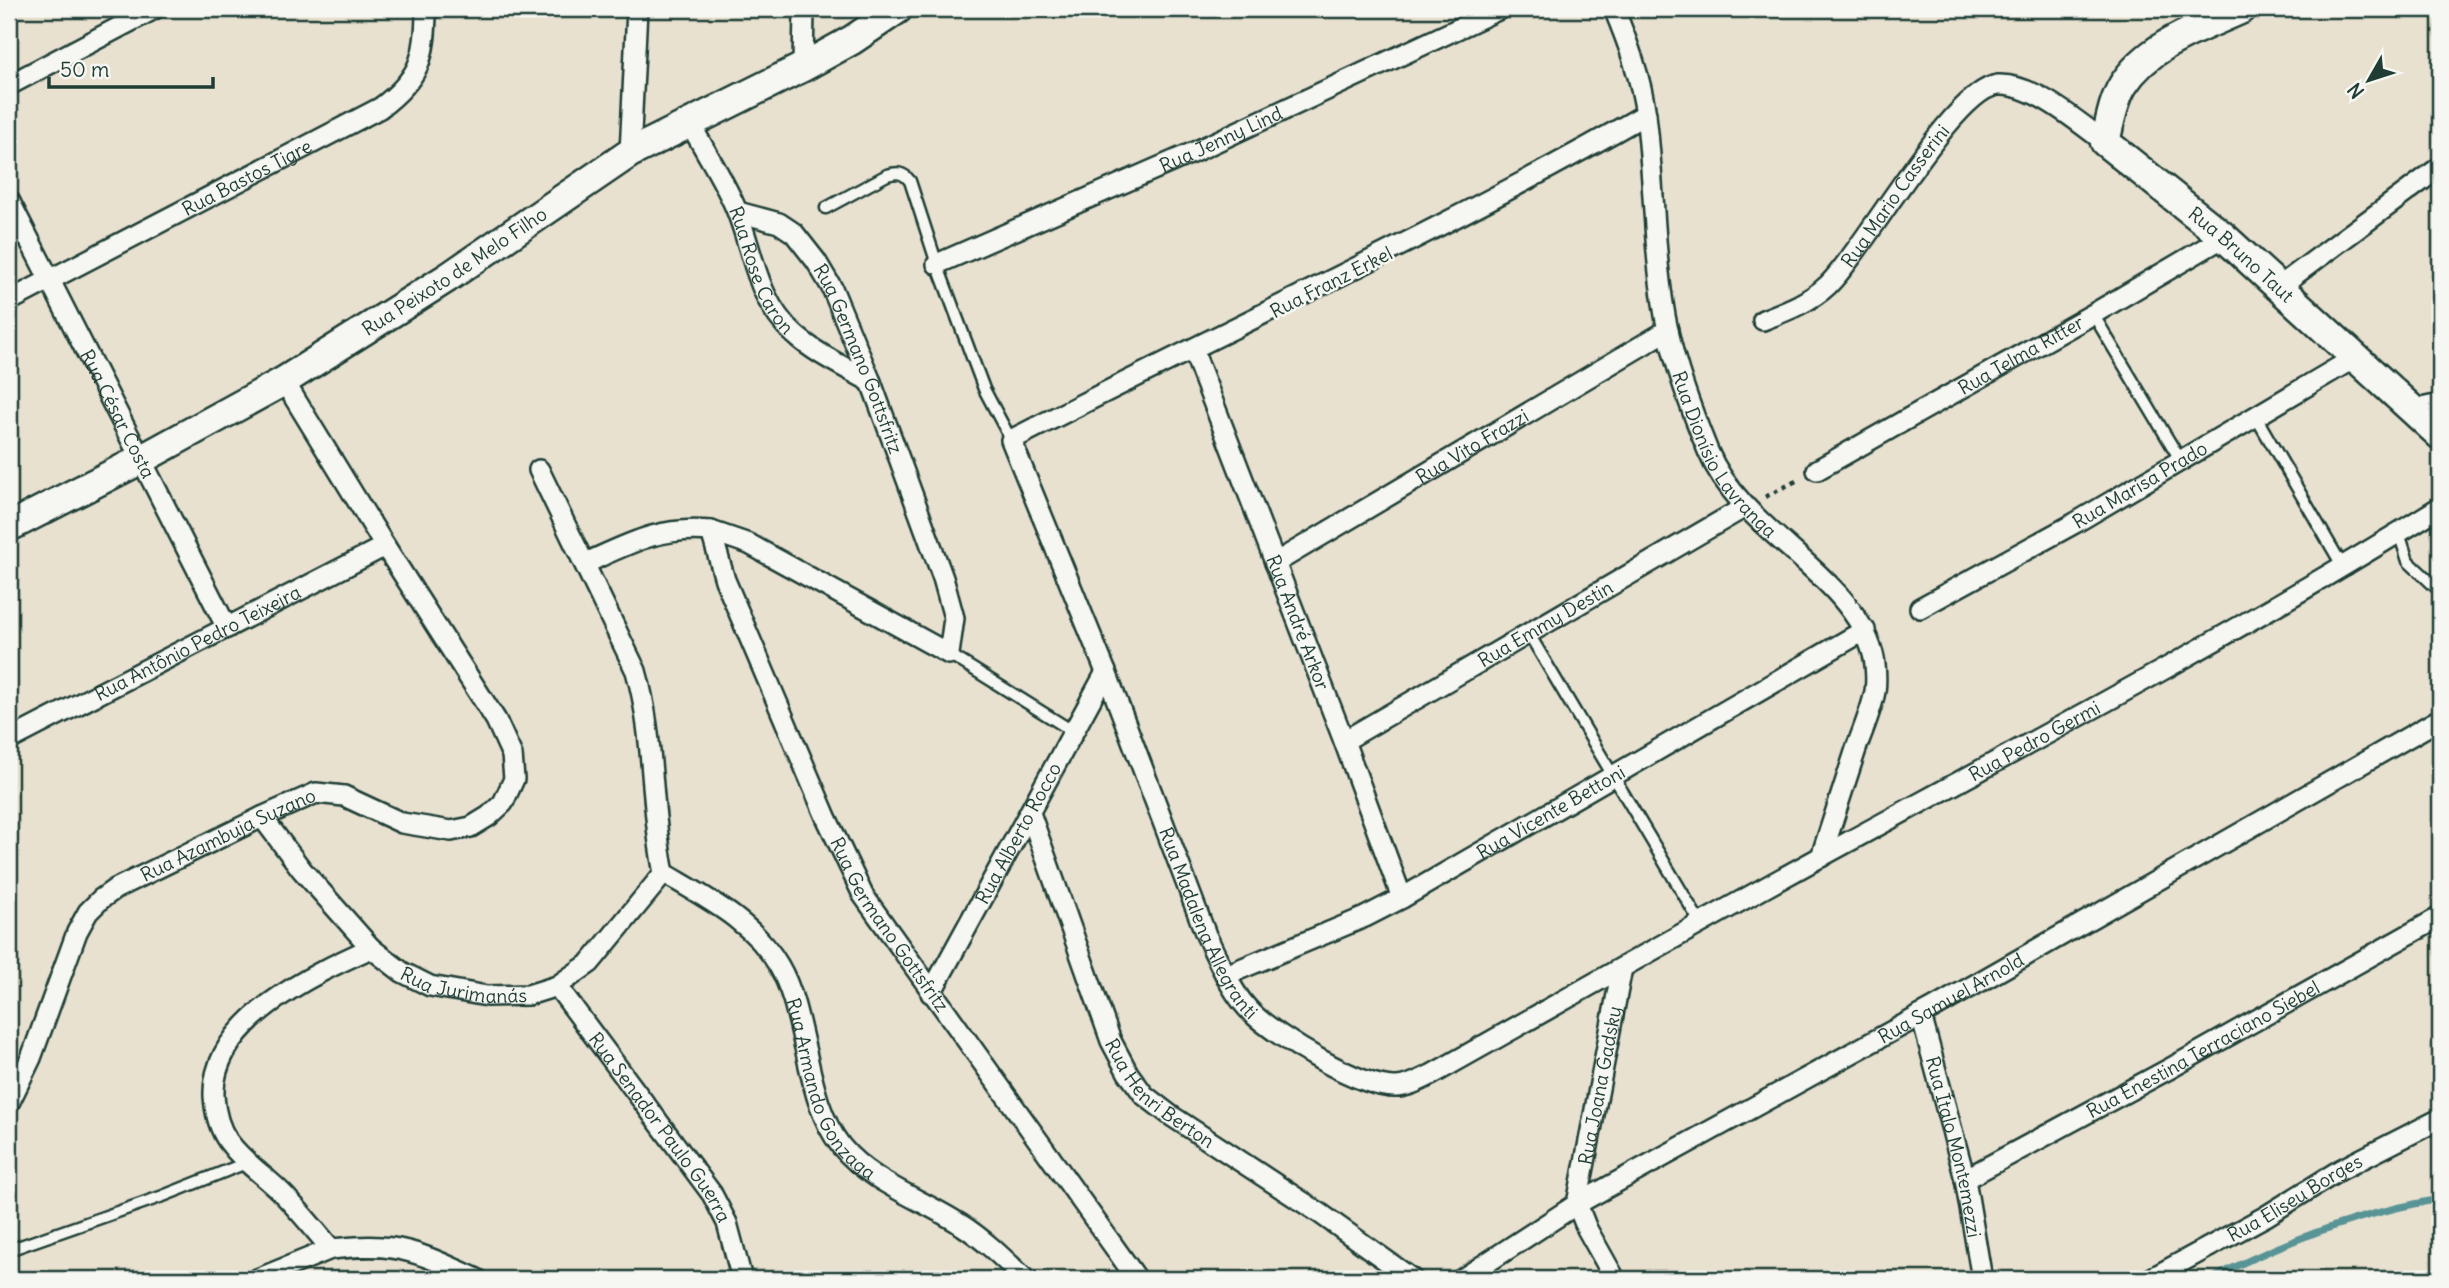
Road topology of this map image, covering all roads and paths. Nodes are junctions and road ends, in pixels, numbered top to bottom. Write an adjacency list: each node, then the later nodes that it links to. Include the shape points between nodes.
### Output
1 (154, 9): 10 (street)
2 (426, 9): 22 (street, Rua Bastos Tigre, via 420,60 413,78 380,108)
3 (637, 9): 15 (street)
4 (804, 9): 9 (street)
5 (898, 9): 9 (street, Rua Peixoto de Melo Filho)
6 (1500, 9): 21 (street, Rua Jenny Lind, via 1194,152)
7 (1614, 9): 12 (street, Rua Dionísio Lavranga, via 1632,55)
8 (2242, 9): 14 (street, via 2213,18 2140,65 2123,85)
9 (803, 67): 13 (street, Rua Peixoto de Melo Filho)
10 (9, 85)
11 (2028, 91): 14 (street, Rua Bruno Taut); 26 (street, Rua Mario Casserini, via 1996,85 1980,92 1948,124 1828,285 1806,302)
12 (1646, 114): 27 (street, Rua Dionísio Lavranga); 28 (street, Rua Franz Erkel, via 1473,210)
13 (690, 124): 15 (street, Rua Peixoto de Melo Filho); 19 (street, Rua Rose Caron)
14 (2105, 142): 20 (street, Rua Bruno Taut)
15 (630, 153): 30 (street, Rua Peixoto de Melo Filho)
16 (2440, 167): 23 (street)
17 (9, 200): 22 (street, Rua César Costa)
18 (826, 208): 21 (lane, via 887,175 905,174 915,190)
19 (738, 212): 31 (street, Rua Rose Caron, via 762,290 777,315 816,351); 31 (street, Rua Germano Gottsfritz, via 779,223 794,233 816,261)
20 (2224, 237): 23 (street, Rua Bruno Taut); 25 (street, Rua Telma Ritter)
21 (937, 264): 36 (lane, via 985,389)
22 (50, 279): 24 (street, Rua Bastos Tigre); 37 (street, Rua César Costa)
23 (2280, 286): 29 (street, Rua Bruno Taut)
24 (9, 300)
25 (2093, 314): 38 (lane); 40 (street, Rua Telma Ritter)
26 (1763, 320)
27 (1668, 330): 41 (street, Rua Dionísio Lavranga, via 1710,455); 48 (street, Rua Vito Frazzi)
28 (1193, 350): 36 (street, Rua Franz Erkel); 48 (street, Rua André Arkor)
29 (2356, 357): 33 (street, Rua Bruno Taut); 34 (street, Rua Marisa Prado)
30 (284, 382): 37 (street, Rua Peixoto de Melo Filho); 46 (street, Rua Azambuja Suzano)
31 (871, 382): 55 (street, Rua Germano Gottsfritz, via 950,601 954,618)
32 (2440, 404): 33 (street)
33 (2412, 410): 35 (street, Rua Bruno Taut)
34 (2256, 417): 38 (street, Rua Marisa Prado); 49 (lane)
35 (2440, 435)
36 (1011, 440): 56 (street, Rua Madalena Allegranti)
37 (141, 460): 43 (street, Rua Peixoto de Melo Filho); 52 (street, Rua César Costa)
38 (2181, 461): 51 (street, Rua Marisa Prado)
39 (539, 470): 47 (street)
40 (1817, 470): 41 (path)
41 (1745, 507): 53 (street, Rua Dionísio Lavranga, via 1825,582); 54 (street, Rua Emmy Destin)
42 (2440, 507): 45 (street, Rua Pedro Germi)
43 (9, 527)
44 (711, 531): 47 (street, via 664,531); 55 (street, via 749,544); 73 (street, Rua Germano Gottsfritz, via 725,580 844,856 870,905)
45 (2399, 533): 49 (street, Rua Pedro Germi); 50 (lane, via 2408,561)
46 (385, 546): 52 (street, Rua Antônio Pedro Teixeira); 63 (street, Rua Azambuja Suzano, via 496,720 512,755 514,779 503,803 489,816 471,827 451,831 402,823 344,796 316,793)
47 (586, 563): 65 (street, via 636,671 645,702)
48 (1275, 563): 60 (street, Rua André Arkor)
49 (2343, 567): 64 (street, Rua Pedro Germi)
50 (2440, 591)
51 (1920, 608)
52 (227, 628): 59 (street, Rua Antônio Pedro Teixeira)
53 (1864, 630): 61 (street, Rua Vicente Bettoni); 64 (street, Rua Dionísio Lavranga, via 1874,656 1875,694)
54 (1529, 634): 60 (street, Rua Emmy Destin); 61 (lane)
55 (949, 654): 58 (lane)
56 (1106, 672): 58 (street, Rua Alberto Rocco); 71 (street, Rua Madalena Allegranti, via 1184,880)
57 (2440, 719): 74 (street, Rua Samuel Arnold)
58 (1074, 732): 62 (street, Rua Alberto Rocco)
59 (9, 740)
60 (1345, 741): 66 (street, Rua André Arkor)
61 (1615, 776): 66 (street, Rua Vicente Bettoni); 68 (lane)
62 (1030, 813): 73 (street, Rua Alberto Rocco); 87 (street, Rua Henri Berton, via 1111,1041 1144,1094)
63 (262, 817): 69 (street, Rua Jurimanás); 75 (street, Rua Azambuja Suzano, via 115,889 88,912)
64 (1821, 857): 68 (street, Rua Pedro Germi)
65 (664, 873): 72 (street, Rua Jurimanás, via 590,963); 85 (street, Rua Armando Gonzaga, via 733,916 759,939 779,966 792,995 814,1089 839,1144 887,1183 961,1224)
66 (1402, 898): 71 (street, Rua Vicente Bettoni)
67 (2440, 917): 78 (street, Rua Enestina Terraciano Siebel)
68 (1701, 924): 70 (street, Rua Pedro Germi)
69 (371, 948): 72 (street, Rua Jurimanás, via 430,986 487,996 527,995); 77 (street, via 318,972 262,1009 232,1041 218,1065 214,1083 219,1125)
70 (1622, 968): 71 (street, Rua Madalena Allegranti, via 1431,1074 1393,1087 1331,1065 1286,1038 1252,1013); 79 (street, Rua Joana Gadsky)
71 (1226, 975)
72 (557, 986): 84 (street, Rua Senador Paulo Guerra, via 712,1194 727,1223)
73 (931, 993): 86 (street, Rua Germano Gottsfritz)
74 (1921, 1015): 78 (street, Rua Ítalo Montemezzi); 79 (street, Rua Samuel Arnold)
75 (9, 1103)
76 (2440, 1119): 91 (street, Rua Eliseu Borges, via 2340,1170)
77 (246, 1163): 80 (street, via 281,1192); 81 (lane)
78 (1965, 1179): 90 (street, Rua Ítalo Montemezzi)
79 (1577, 1204): 88 (street, Rua Samuel Arnold); 89 (street)
80 (331, 1249): 82 (street); 83 (street, via 393,1248)
81 (9, 1250)
82 (257, 1279)
83 (477, 1279)
84 (742, 1279)
85 (1025, 1279)
86 (1137, 1279)
87 (1412, 1279)
88 (1462, 1279)
89 (1615, 1279)
90 (1982, 1279)
91 (2150, 1279)

